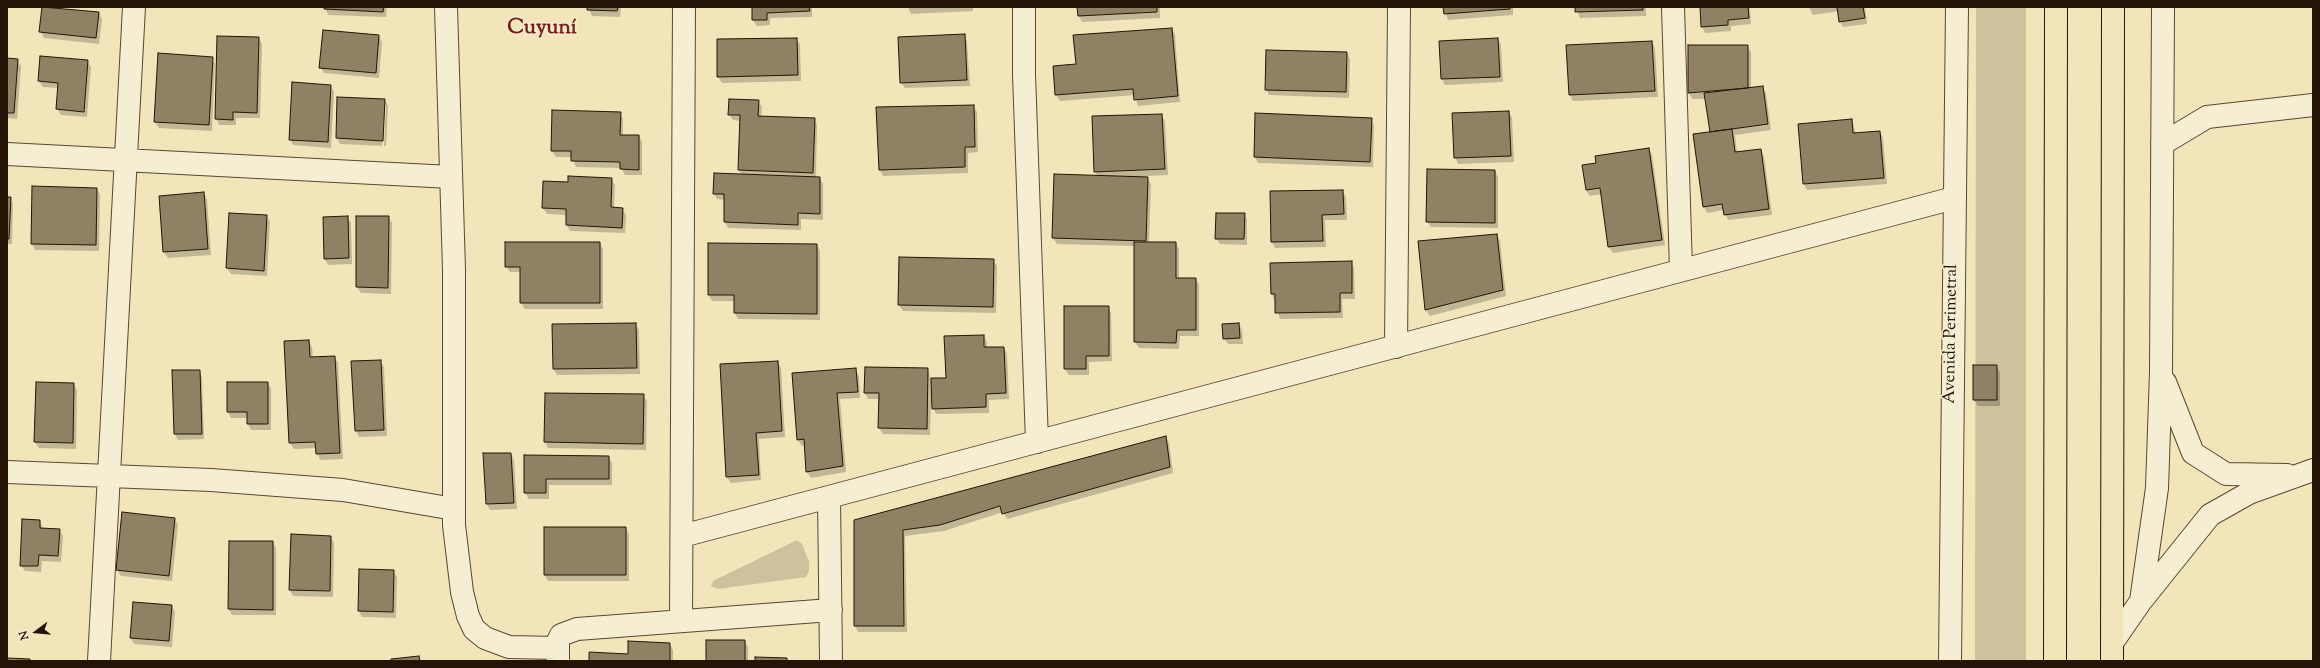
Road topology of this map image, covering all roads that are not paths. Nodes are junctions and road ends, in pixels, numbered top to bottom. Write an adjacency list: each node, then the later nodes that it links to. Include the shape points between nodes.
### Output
1 (134, 7): 14 (street)
2 (446, 7): 15 (street)
3 (684, 7): 26 (street)
4 (1024, 7): 20 (street, via 1024,74)
5 (1400, 7): 18 (street)
6 (1673, 7): 17 (street)
7 (1957, 7): 16 (street, Avenida Perimetral)
8 (2056, 7): 35 (highway)
9 (2113, 7): 30 (highway)
10 (2163, 7): 12 (street)
11 (2313, 105): 12 (street, via 2207,117)
12 (2162, 144): 19 (street)
13 (7, 154): 14 (street)
14 (125, 160): 15 (street); 23 (street)
15 (451, 177): 25 (street, via 454,270)
16 (1954, 198): 17 (street); 34 (street, Avenida Perimetral)
17 (1681, 270): 18 (street)
18 (1396, 347): 20 (street)
19 (2161, 372): 22 (street, via 2192,453 2226,474); 27 (street, via 2157,488)
20 (1037, 442): 24 (street)
21 (7, 472): 23 (street)
22 (2308, 473): 27 (street, via 2249,493 2210,515)
23 (109, 476): 25 (street, via 210,480 343,490); 32 (street)
24 (829, 497): 26 (street); 28 (street)
25 (454, 509): 31 (street, via 462,592 474,629 485,638 509,647)
26 (682, 536): 29 (street)
27 (2142, 601): 30 (street)
28 (831, 610): 29 (street); 33 (street)
29 (681, 621): 31 (street, via 577,628 561,635)
30 (2112, 652)
31 (558, 655)
32 (99, 661)
33 (832, 661)
34 (1950, 661)
35 (2055, 661)

